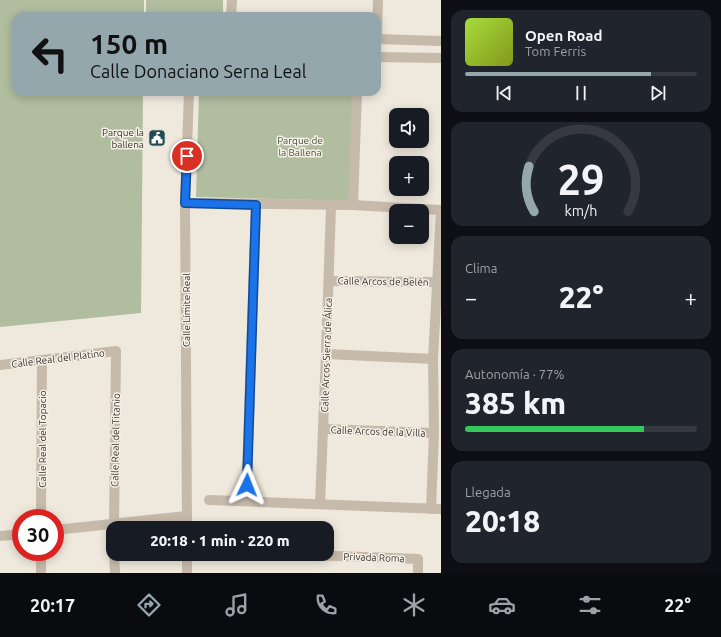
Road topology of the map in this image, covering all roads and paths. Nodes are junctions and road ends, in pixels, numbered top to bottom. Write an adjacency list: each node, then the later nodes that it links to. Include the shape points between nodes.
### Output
1 (232, 0): 3 (street)
2 (378, 0): 4 (street)
3 (231, 12)
4 (378, 12)
5 (381, 38): 6 (street)
6 (441, 41)
7 (381, 57): 8 (street)
8 (441, 58)
9 (188, 96): 11 (street, Calle Límite Real)
10 (357, 96): 13 (street)
11 (185, 203): 12 (street); 30 (street, Calle Límite Real)
12 (256, 205): 14 (street); 26 (street)
13 (353, 205): 14 (street); 15 (street)
14 (331, 206): 16 (street, Calle Arcos Sierra de Álica)
15 (441, 211): 17 (street)
16 (329, 281): 17 (street, Calle Arcos de Belén); 19 (street, Calle Arcos Sierra de Álica)
17 (437, 282): 20 (street)
18 (116, 351): 21 (street, Calle Real del Platino); 31 (street, Calle Real del Titanio)
19 (326, 354): 20 (street); 23 (street, Calle Arcos Sierra de Álica)
20 (433, 359): 24 (street)
21 (42, 360): 22 (street, Calle Real del Platino); 28 (street, Calle Real del Topacio)
22 (0, 365)
23 (323, 429): 24 (street, Calle Arcos de la Villa); 27 (street, Calle Arcos Sierra de Álica)
24 (434, 432): 29 (street)
25 (209, 500): 26 (street)
26 (246, 501): 27 (street)
27 (320, 504): 29 (street)
28 (42, 509)
29 (436, 509)
30 (186, 516): 32 (street); 33 (street, Calle Límite Real)
31 (114, 521)
32 (146, 521)
33 (186, 521)
34 (106, 526): 35 (street)
35 (64, 529)
36 (12, 535): 37 (street)
37 (0, 536)
38 (334, 556): 45 (street, Privada Roma, via 418,559)
39 (42, 561): 42 (street)
40 (114, 561): 43 (street)
41 (187, 561): 44 (street)
42 (42, 573)
43 (115, 573)
44 (187, 573)
45 (418, 573)

